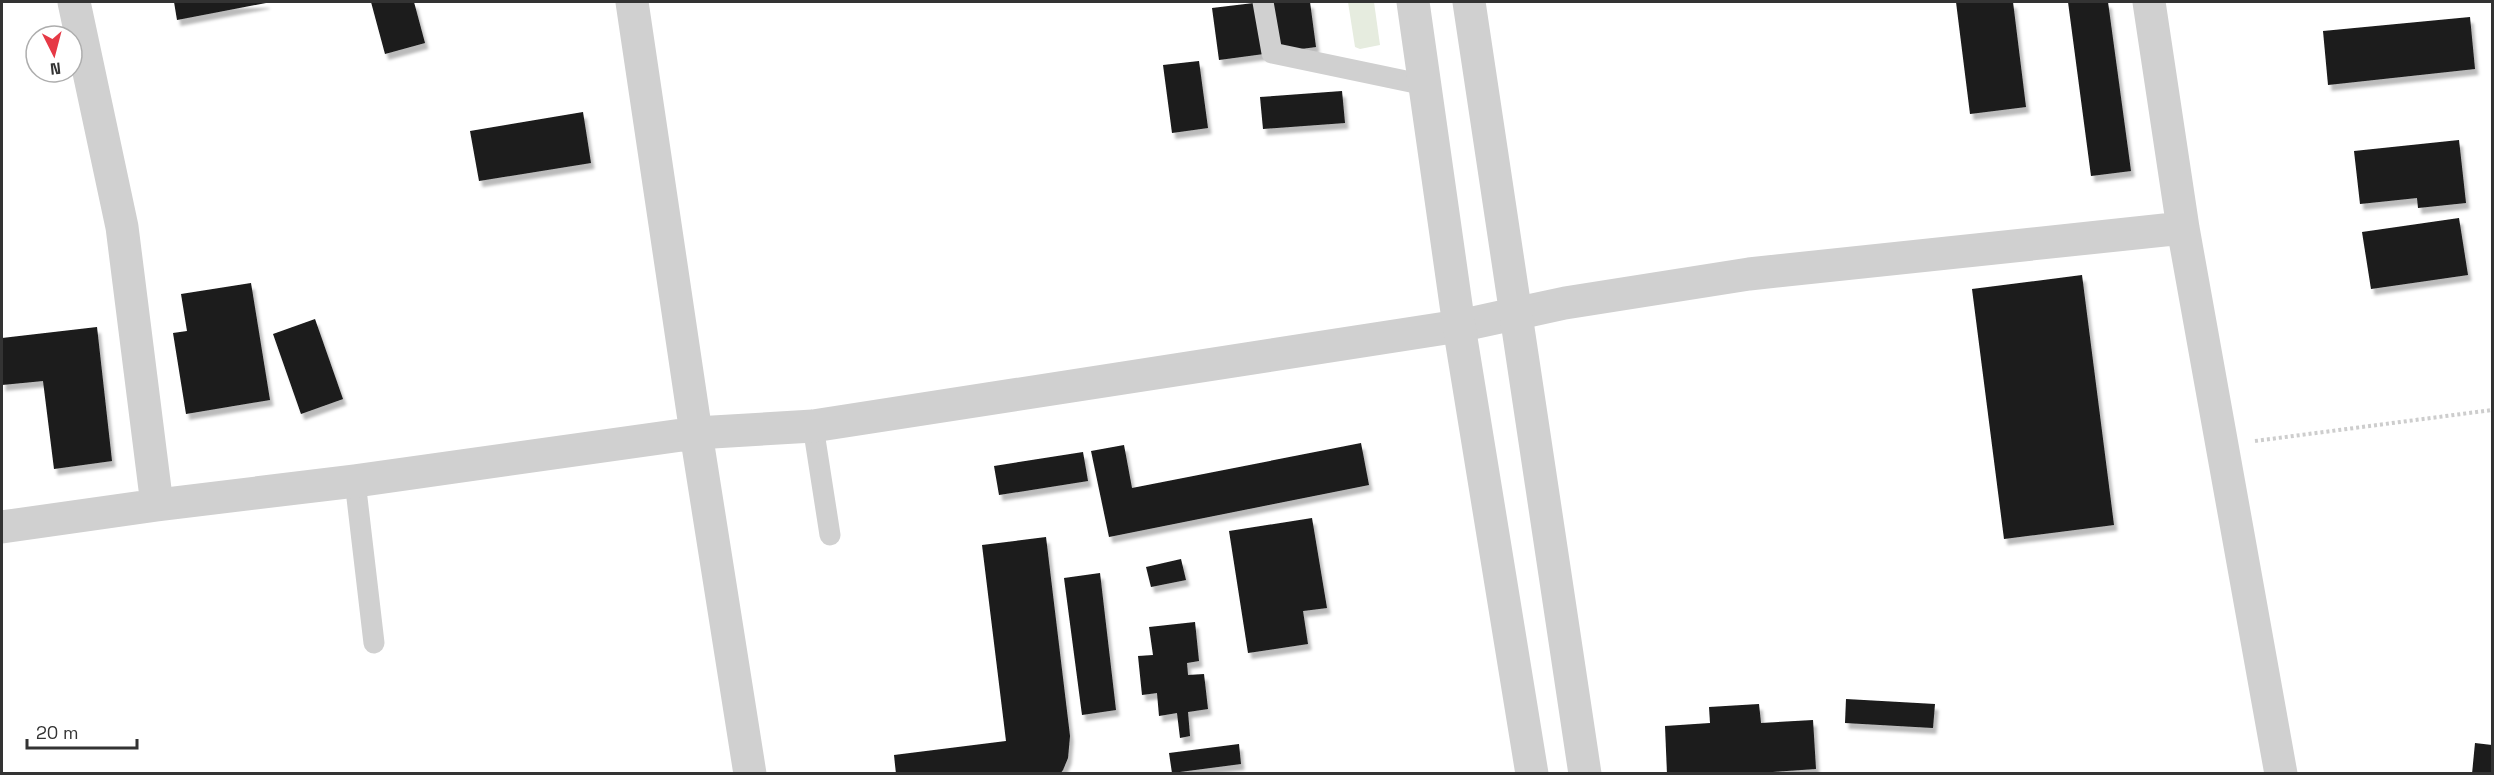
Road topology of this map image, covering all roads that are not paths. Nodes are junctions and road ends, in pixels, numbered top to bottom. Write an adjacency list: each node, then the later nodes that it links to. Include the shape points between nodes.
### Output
1 (74, 2): 14 (street, via 122,227)
2 (632, 2): 12 (street)
3 (1263, 2): 7 (lane, via 1272,53)
4 (1413, 2): 7 (street)
5 (1468, 2): 9 (street)
6 (2149, 2): 8 (street)
7 (1425, 85): 10 (street)
8 (2183, 228): 9 (street, via 1749,274 1565,303); 21 (street)
9 (1516, 315): 10 (street); 20 (street)
10 (1460, 326): 11 (street); 19 (street)
11 (813, 426): 12 (street); 16 (lane)
12 (696, 433): 13 (street); 18 (street)
13 (355, 481): 14 (street); 17 (lane)
14 (157, 505): 15 (street)
15 (2, 527)
16 (830, 535)
17 (374, 643)
18 (750, 774)
19 (1532, 774)
20 (1585, 774)
21 (2281, 774)

